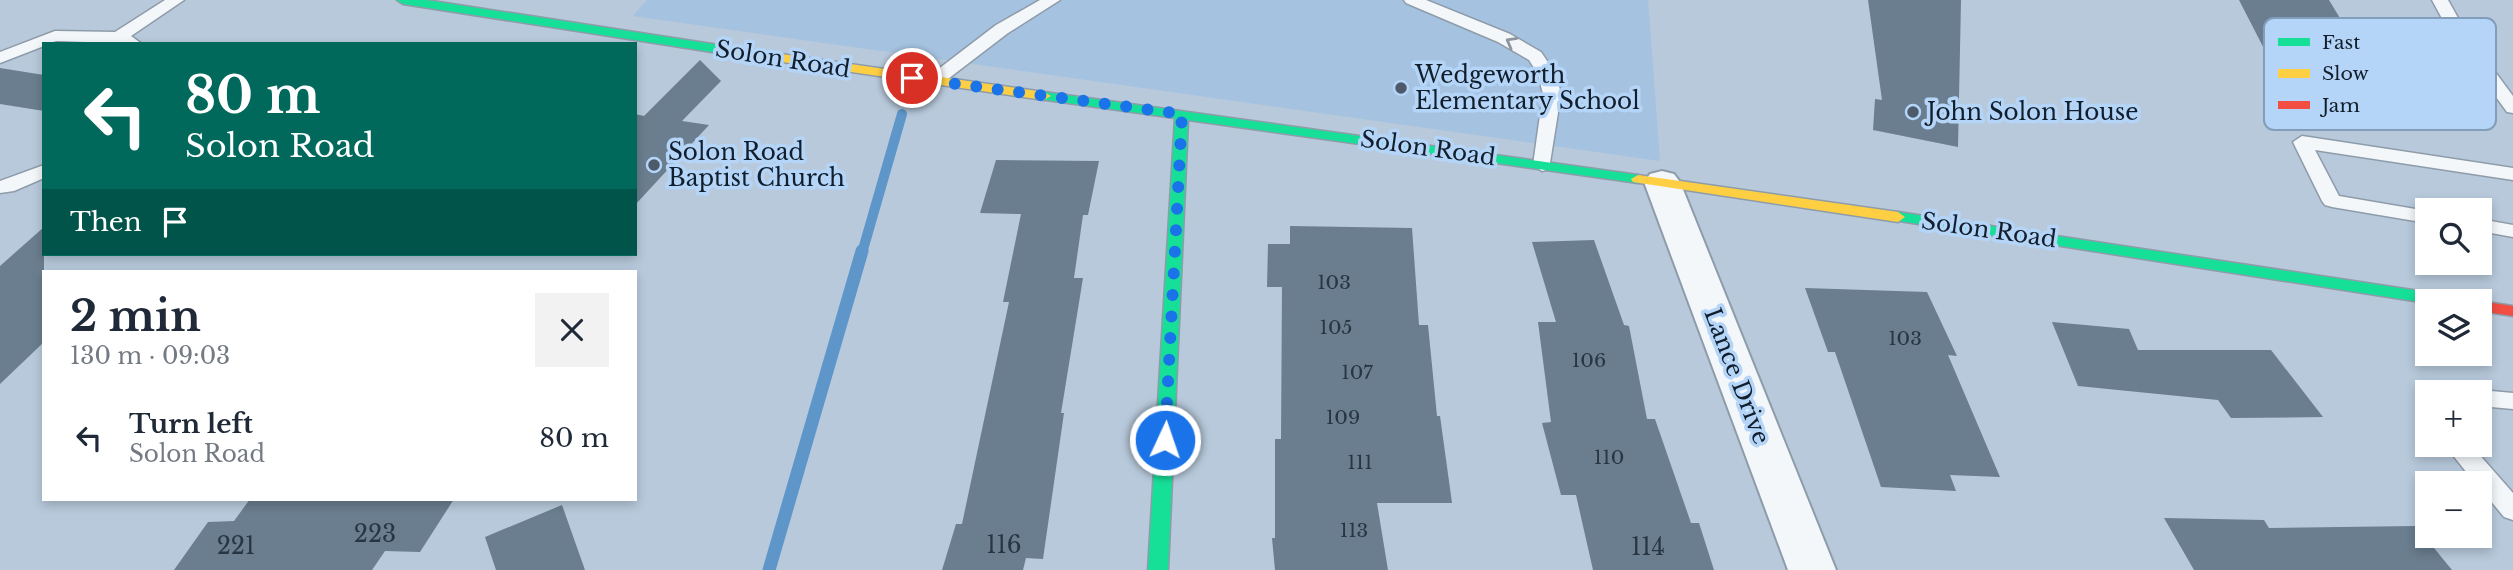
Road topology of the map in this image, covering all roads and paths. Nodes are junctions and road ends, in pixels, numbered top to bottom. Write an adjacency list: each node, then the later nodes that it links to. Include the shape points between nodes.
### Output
1 (176, 0): 7 (lane)
2 (403, 0): 9 (main road, Solon Road)
3 (1052, 0): 9 (lane, via 1002,29)
4 (1412, 0): 13 (lane, one-way to 4, via 1552,94 1535,56)
5 (2440, 0): 6 (lane)
6 (2450, 18)
7 (127, 40): 8 (lane, via 55,36)
8 (0, 58)
9 (934, 81): 12 (main road, Solon Road)
10 (2496, 83): 11 (lane)
11 (2512, 104)
12 (1182, 114): 13 (main road, Solon Road); 30 (main road)
13 (1542, 165): 17 (main road, Solon Road)
14 (42, 172): 16 (lane)
15 (2513, 174): 20 (lane, via 2302,142 2332,201)
16 (24, 180): 18 (lane); 19 (lane)
17 (1662, 183): 23 (main road, Solon Road); 31 (street, Lance Drive)
18 (0, 187)
19 (0, 204)
20 (2415, 215)
21 (2492, 227): 22 (lane)
22 (2513, 231)
23 (2415, 295)
24 (2492, 308): 25 (main road)
25 (2513, 311)
26 (2492, 399): 27 (lane)
27 (2513, 401)
28 (2467, 457): 29 (lane)
29 (2513, 510)
30 (1158, 570)
31 (1812, 570)

